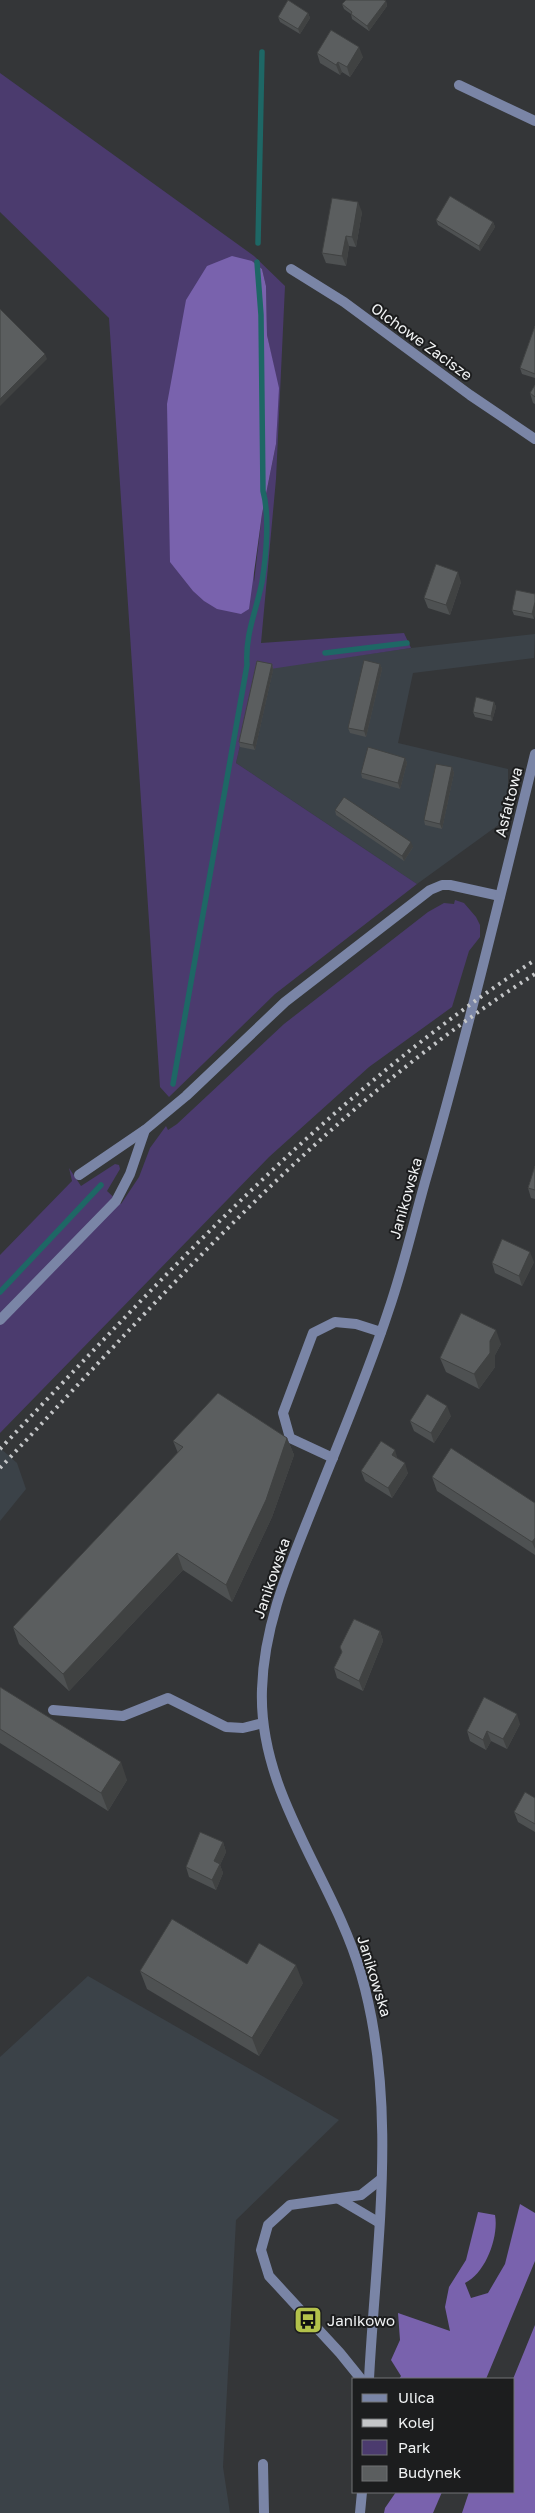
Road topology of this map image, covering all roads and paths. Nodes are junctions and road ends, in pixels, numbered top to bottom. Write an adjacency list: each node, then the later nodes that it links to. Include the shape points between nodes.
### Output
1 (460, 85): 2 (street)
2 (535, 121)
3 (291, 269): 4 (street, Olchowe Zacisze, via 344,302)
4 (535, 439)
5 (535, 754): 6 (street, Asfaltowa)
6 (510, 857): 7 (street, Janikowska)
7 (500, 896): 8 (street, via 442,885 430,890 285,1002 186,1096); 11 (street, Janikowska, via 454,1082)
8 (145, 1130): 9 (street); 10 (street, via 130,1174 116,1201)
9 (79, 1175)
10 (0, 1320)
11 (381, 1332): 12 (street, Janikowska); 12 (street, via 336,1322 313,1333 283,1413 290,1438)
12 (333, 1458): 14 (street, Janikowska, via 275,1606 263,1669)
13 (53, 1710): 14 (street, via 123,1716 168,1698 226,1727 242,1728)
14 (263, 1723): 15 (street, Janikowska, via 279,1787 361,1971 377,2038)
15 (380, 2180): 16 (street, via 361,2195); 17 (street, Janikowska)
16 (339, 2199): 17 (street); 18 (street, via 290,2205 268,2225 261,2250 269,2276)
17 (378, 2222): 19 (street, Janikowska)
18 (361, 2378)
19 (369, 2378)
20 (263, 2464): 22 (street)
21 (362, 2493): 23 (street)
22 (264, 2513)
23 (360, 2513)

